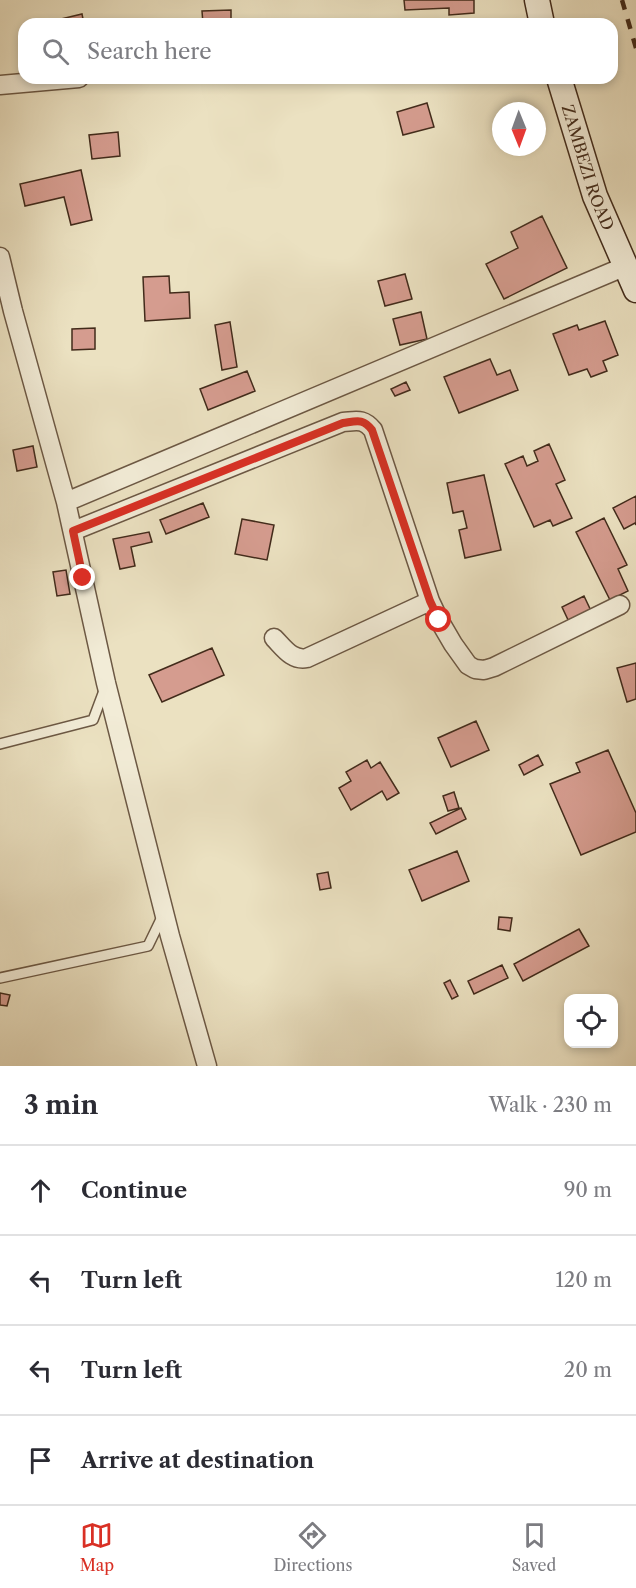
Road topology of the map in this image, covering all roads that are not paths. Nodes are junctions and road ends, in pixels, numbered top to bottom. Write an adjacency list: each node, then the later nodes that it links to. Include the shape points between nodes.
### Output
1 (537, 0): 2 (main road)
2 (541, 18)
3 (20, 84): 5 (street)
4 (561, 84): 7 (main road, ZAMBEZI ROAD, via 595,195)
5 (0, 86)
6 (0, 257): 9 (street)
7 (626, 266): 8 (main road, ZAMBEZI ROAD); 9 (street)
8 (636, 290)
9 (66, 502): 10 (street)
10 (73, 531): 11 (street, via 343,423 357,421 367,423 372,430); 14 (street)
11 (430, 601): 12 (street, via 468,665 484,670); 13 (street, via 307,658 290,655)
12 (620, 605)
13 (274, 638)
14 (106, 683): 15 (lane, via 93,720); 16 (street)
15 (0, 744)
16 (164, 913): 17 (lane, via 148,946); 18 (street)
17 (0, 978)
18 (207, 1066)

